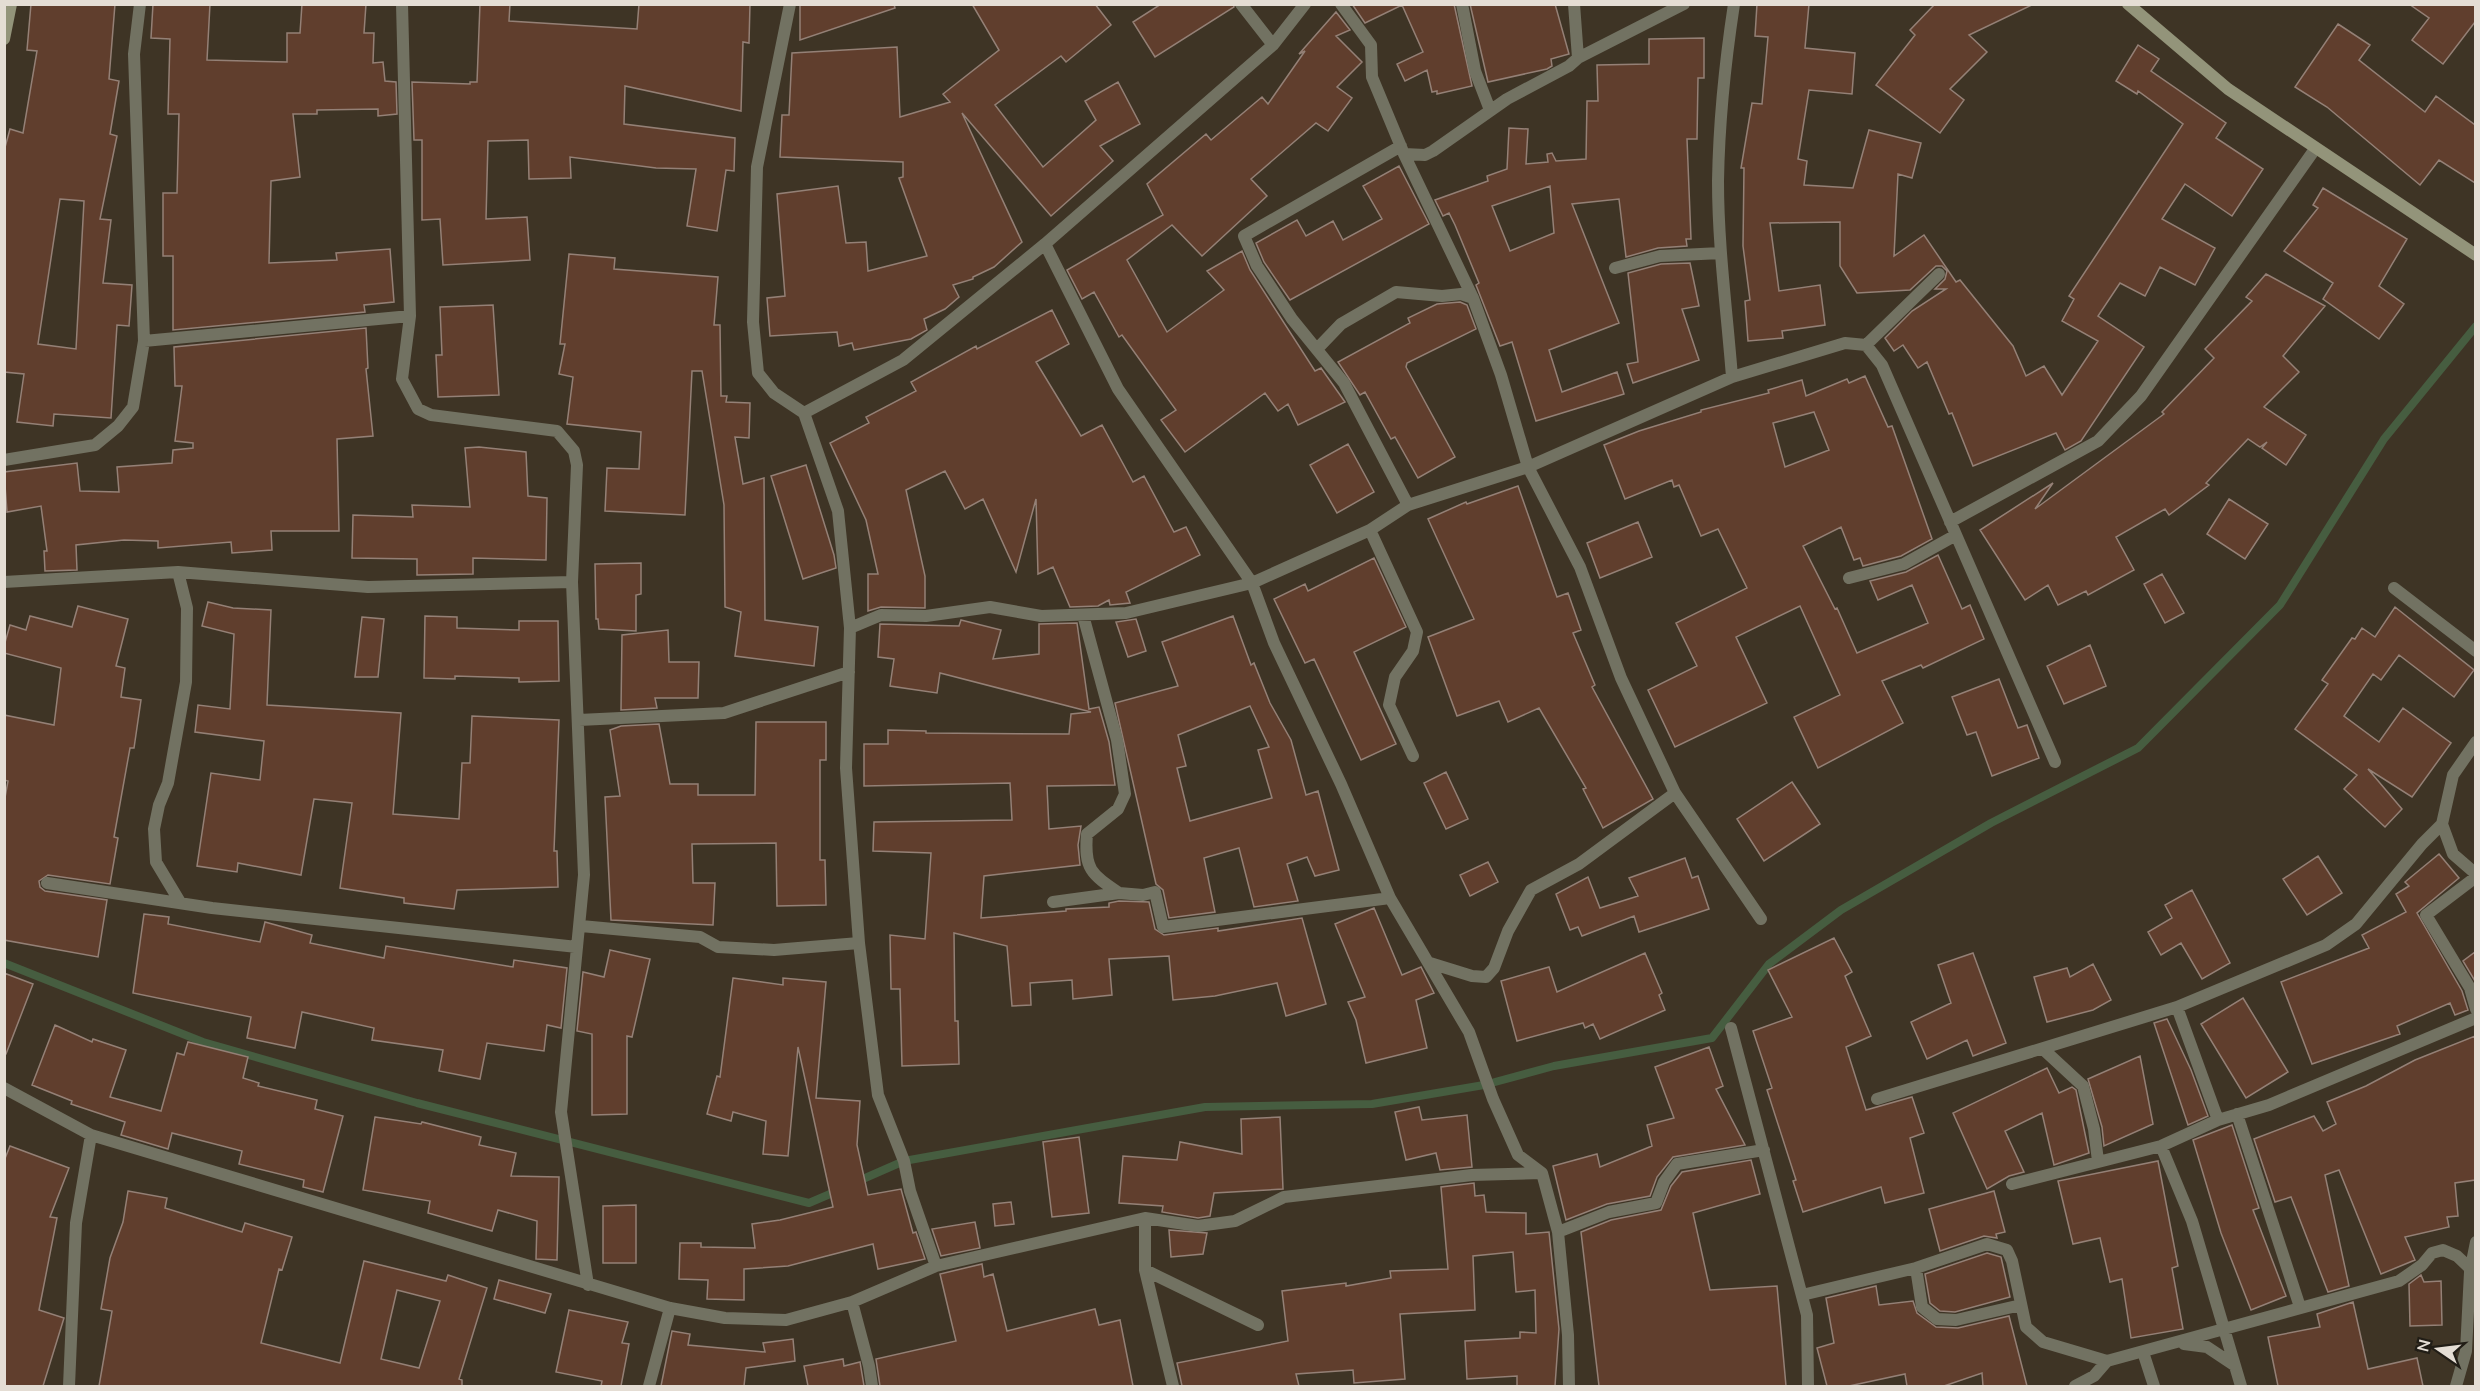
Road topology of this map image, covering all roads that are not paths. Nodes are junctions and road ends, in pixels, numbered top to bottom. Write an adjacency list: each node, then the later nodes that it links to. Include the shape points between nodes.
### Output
1 (11, 4): 13 (street)
2 (140, 4): 26 (street, via 134,54)
3 (402, 4): 25 (street)
4 (790, 4): 30 (street, via 757,167 753,322 758,373 774,393)
5 (1241, 4): 14 (street)
6 (1305, 4): 14 (street)
7 (1341, 4): 18 (street, via 1371,45 1372,77)
8 (1462, 4): 16 (street, via 1474,71)
9 (1574, 4): 15 (street)
10 (1684, 4): 15 (street)
11 (1734, 4): 20 (street, via 1724,76 1718,181)
12 (2128, 4): 17 (street, via 2228,89)
13 (4, 39)
14 (1273, 45): 19 (street)
15 (1578, 58): 16 (street)
16 (1490, 110): 18 (street, via 1425,155)
17 (2315, 148): 21 (street); 34 (street, via 2141,396 2098,441)
18 (1403, 150): 24 (street); 28 (street, via 1244,236 1257,266)
19 (1045, 244): 30 (street, via 903,360); 41 (street, via 1118,389)
20 (1721, 253): 22 (street, via 1660,256); 29 (street)
21 (2475, 255)
22 (1615, 268)
23 (1939, 274): 27 (street)
24 (1473, 298): 28 (street, via 1461,294 1396,292 1341,324); 32 (street)
25 (410, 316): 26 (street); 40 (street, via 402,380 418,409 430,415 557,431 574,451 577,465)
26 (144, 341): 31 (street, via 133,406 118,426 95,445)
27 (1866, 345): 29 (street, via 1845,343); 34 (street, via 1882,365)
28 (1317, 349): 33 (street, via 1344,383)
29 (1732, 377): 32 (street)
30 (804, 413): 44 (street, via 838,511)
31 (4, 460)
32 (1528, 467): 33 (street); 51 (street, via 1580,567 1621,678)
33 (1408, 505): 35 (street)
34 (1950, 522): 36 (street)
35 (1370, 530): 41 (street); 49 (street, via 1417,632 1413,651 1395,677 1389,705)
36 (1956, 535): 38 (street, via 1904,564); 50 (street)
37 (178, 572): 39 (street); 40 (street, via 368,587); 57 (street, via 187,608 186,682 168,783 154,829 156,862)
38 (1849, 578)
39 (4, 582)
40 (572, 582): 47 (street)
41 (1252, 583): 43 (street, via 1126,613); 56 (street, via 1274,643)
42 (2394, 588): 45 (street)
43 (1083, 615): 44 (street, via 1041,616 990,607 926,616 881,615); 55 (street, via 1117,740 1125,794 1118,809 1087,834 1086,853 1095,877)
44 (850, 628): 46 (street)
45 (2475, 651)
46 (849, 672): 47 (street, via 724,713); 61 (street, via 846,768)
47 (579, 720): 60 (street, via 584,874)
48 (2475, 742): 52 (street, via 2453,775)
49 (1413, 756)
50 (2055, 762)
51 (1675, 793): 59 (street); 63 (street, via 1579,864 1531,890 1486,977)
52 (2442, 824): 53 (street, via 2453,854); 64 (street, via 2356,924 2326,945)
53 (2475, 875): 65 (street, via 2426,915 2470,988)
54 (47, 883): 57 (street)
55 (1119, 893): 56 (street, via 1155,892 1163,927); 58 (street)
56 (1390, 898): 63 (street)
57 (180, 902): 62 (street)
58 (1053, 902)
59 (1761, 919)
60 (581, 926): 61 (street, via 700,937 718,947 774,950); 62 (street)
61 (859, 943): 82 (street, via 878,1095 904,1161 910,1191)
62 (577, 947): 86 (street, via 561,1112)
63 (1430, 963): 77 (street, via 1468,1032 1518,1155)
64 (2177, 1007): 68 (street); 72 (street)
65 (2475, 1009)
66 (2475, 1018): 71 (street, via 2269,1105)
67 (1731, 1028): 75 (street)
68 (2043, 1049): 70 (street); 76 (street, via 2083,1086)
69 (4, 1088): 73 (street)
70 (1877, 1099)
71 (2237, 1114): 72 (street); 90 (street)
72 (2218, 1120): 74 (street)
73 (91, 1135): 86 (street); 98 (street, via 76,1223)
74 (2161, 1146): 76 (street); 93 (street, via 2192,1221)
75 (1764, 1150): 80 (street, via 1677,1164 1656,1203 1609,1212); 87 (street)
76 (2098, 1161): 78 (street)
77 (1542, 1173): 79 (street, via 1472,1174 1284,1197 1235,1221 1198,1226); 80 (street)
78 (2012, 1184)
79 (1145, 1218): 82 (street); 84 (street)
80 (1558, 1232): 102 (street)
81 (2475, 1242): 85 (street)
82 (936, 1266): 88 (street)
83 (1916, 1268): 87 (street); 89 (street, via 1922,1307 1937,1319 1956,1320); 89 (street, via 1987,1244 2007,1250)
84 (1145, 1270): 92 (street); 101 (street)
85 (2473, 1273): 90 (street, via 2457,1256 2443,1250 2432,1254 2399,1281); 107 (street, via 2466,1351)
86 (588, 1285): 91 (street)
87 (1802, 1295): 103 (street, via 1807,1315)
88 (852, 1302): 91 (street, via 786,1320 725,1318); 100 (street)
89 (2021, 1305): 96 (street, via 2026,1327 2043,1342)
90 (2300, 1307): 93 (street)
91 (670, 1308): 99 (street)
92 (1257, 1325)
93 (2224, 1330): 94 (street); 97 (street)
94 (2177, 1344): 95 (street); 97 (street, via 2207,1347)
95 (2144, 1352): 96 (street); 105 (street)
96 (2107, 1361): 104 (street, via 2094,1376)
97 (2234, 1365): 106 (street)
98 (69, 1386)
99 (649, 1386)
100 (872, 1386)
101 (1173, 1386)
102 (1569, 1386)
103 (1808, 1386)
104 (2075, 1386)
105 (2154, 1386)
106 (2241, 1386)
107 (2456, 1386)

